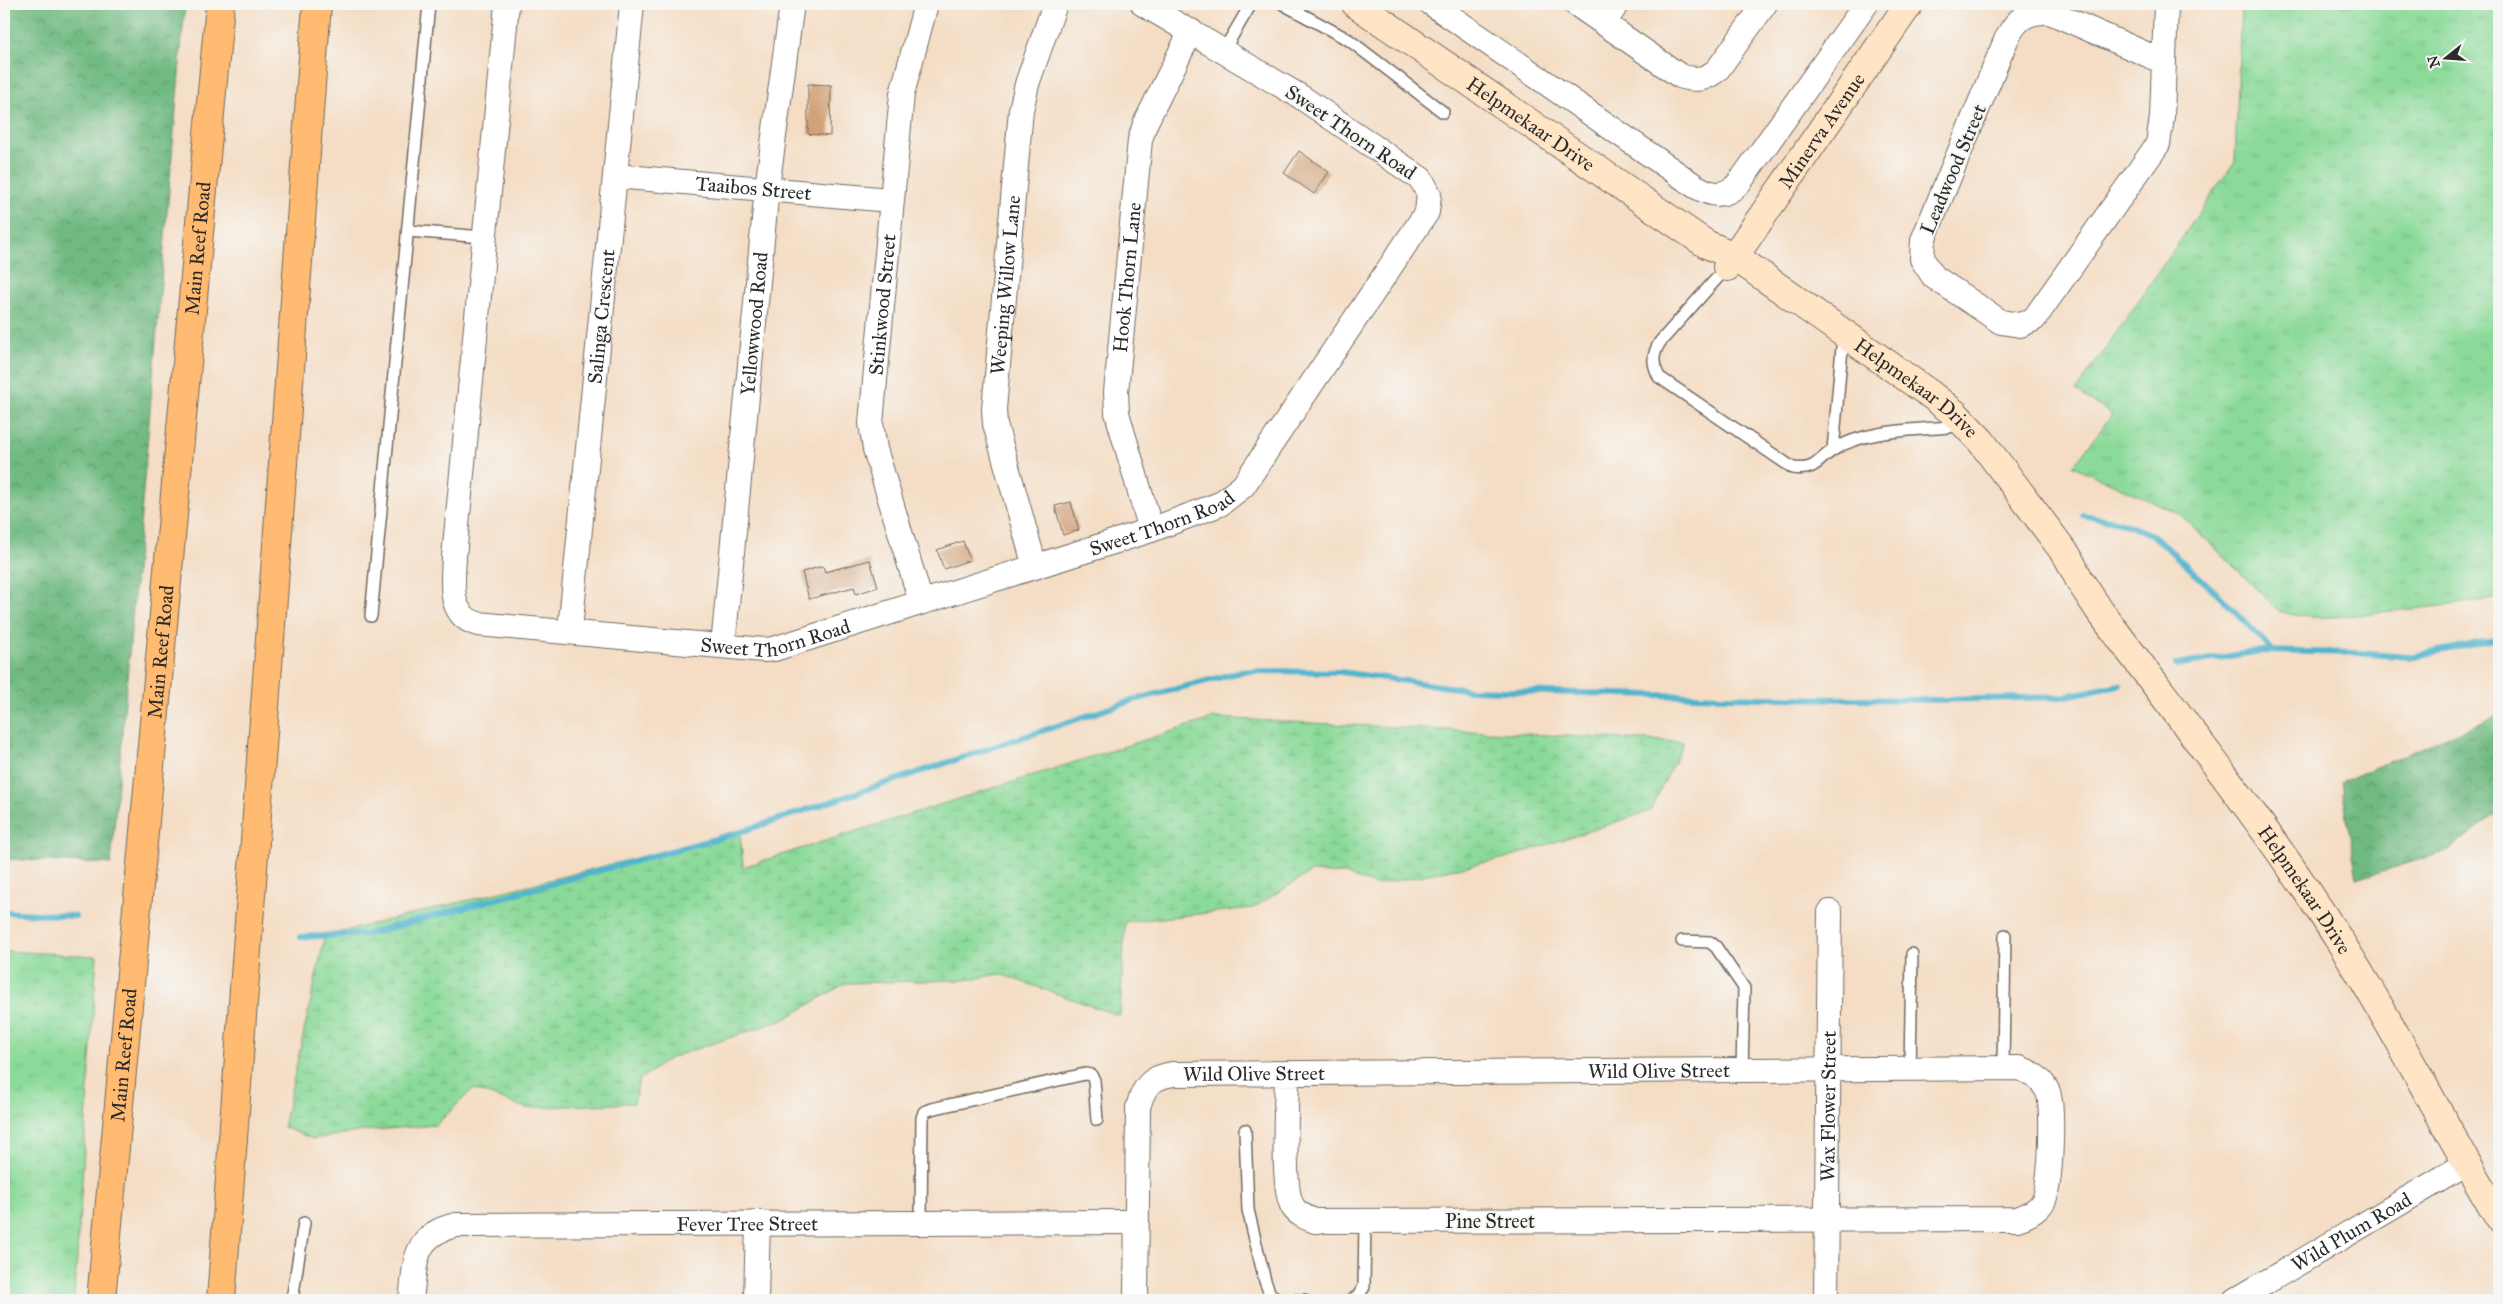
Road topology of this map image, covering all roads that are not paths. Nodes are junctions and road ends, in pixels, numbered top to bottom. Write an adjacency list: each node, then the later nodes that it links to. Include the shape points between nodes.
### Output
1 (220, 4): 60 (main road, Main Reef Road)
2 (317, 4): 61 (main road)
3 (428, 4): 28 (lane)
4 (507, 4): 29 (street)
5 (632, 4): 25 (street, Salinga Crescent)
6 (792, 4): 26 (street, Yellowwood Road)
7 (926, 4): 27 (street, Stinkwood Street, via 903,87)
8 (1055, 4): 35 (street, Weeping Willow Lane, via 1021,110 994,409 995,424)
9 (1143, 4): 21 (street, Sweet Thorn Road)
10 (1251, 4): 22 (lane)
11 (1283, 4): 24 (lane, via 1349,40)
12 (1356, 4): 30 (street, Helpmekaar Drive)
13 (1432, 4): 17 (street, via 1695,186 1721,195 1739,183)
14 (1576, 4): 20 (street)
15 (1617, 4): 20 (street)
16 (1765, 4): 20 (street, via 1718,70 1699,80 1680,76)
17 (1866, 4)
18 (1909, 4): 30 (street, Minerva Avenue)
19 (2166, 4): 23 (street, Leadwood Street)
20 (1604, 23)
21 (1191, 32): 22 (street, Sweet Thorn Road); 34 (street, Hook Thorn Lane, via 1140,140 1116,392 1119,420)
22 (1224, 50): 34 (street, Sweet Thorn Road, via 1301,97 1421,179 1429,194 1429,203 1427,212 1243,486 1220,504)
23 (2164, 62): 23 (street, Leadwood Street, via 2050,12 2022,16 2006,40 1922,240 1922,259 1934,277 2002,322 2020,325 2034,319 2158,144)
24 (1443, 112)
25 (615, 176): 26 (street, Taaibos Street); 39 (street, Salinga Crescent)
26 (767, 188): 27 (street, Taaibos Street); 40 (street, Yellowwood Road)
27 (890, 200): 37 (street, Stinkwood Street, via 871,432)
28 (408, 231): 29 (lane); 38 (lane)
29 (484, 237): 39 (street, Sweet Thorn Road, via 454,557 454,599 459,612 469,621)
30 (1730, 261): 31 (street, Helpmekaar Drive); 33 (lane, via 1660,342 1654,352 1654,366 1659,377 1793,468 1813,467); 36 (street, Helpmekaar Drive, via 1954,413 1982,441 2029,504 2068,557)
31 (1842, 348): 32 (street, Helpmekaar Drive); 33 (lane)
32 (1950, 427): 33 (lane, via 1889,433); 36 (street, Helpmekaar Drive, via 2060,564)
33 (1833, 450)
34 (1151, 530): 35 (street, Sweet Thorn Road)
35 (1035, 567): 37 (street, Sweet Thorn Road)
36 (2080, 582): 52 (street, Helpmekaar Drive, via 2242,800 2343,945)
37 (922, 602): 40 (street, Sweet Thorn Road, via 774,648)
38 (371, 616)
39 (570, 630): 40 (street, Sweet Thorn Road)
40 (723, 646)
41 (1830, 912): 46 (street, Wax Flower Street)
42 (2005, 935): 45 (lane)
43 (1682, 941): 48 (lane, via 1710,942 1744,988)
44 (1912, 954): 47 (lane)
45 (2004, 1068): 47 (street, Wild Olive Street); 54 (street, Wild Olive Street, via 2032,1072 2048,1093 2050,1183 2043,1202 2036,1210 2017,1219)
46 (1828, 1069): 47 (street, Wild Olive Street); 48 (street, Wild Olive Street); 54 (street, Wax Flower Street)
47 (1910, 1069)
48 (1742, 1070): 49 (street, Wild Olive Street)
49 (1286, 1073): 55 (street, Pine Street, via 1287,1187 1293,1207 1315,1222); 58 (street, Wild Olive Street, via 1174,1074 1150,1081 1140,1096 1138,1108)
50 (1097, 1120): 57 (lane, via 1094,1080 1085,1074 924,1112)
51 (1245, 1130): 66 (lane, via 1248,1210 1265,1281 1270,1294 1280,1300)
52 (2466, 1164): 53 (street, Helpmekaar Drive); 69 (street, Wild Plum Road)
53 (2499, 1218)
54 (1826, 1220): 55 (street, Pine Street); 68 (street, Wax Flower Street)
55 (1365, 1221): 67 (lane, via 1364,1287 1358,1296)
56 (758, 1222): 57 (street, Fever Tree Street); 63 (street, Fever Tree Street, via 456,1225 442,1228 429,1235 421,1246); 64 (street)
57 (921, 1222): 58 (street, Fever Tree Street)
58 (1137, 1222): 65 (street, Wild Olive Street)
59 (304, 1223): 62 (lane)
60 (101, 1300)
61 (220, 1300)
62 (292, 1300)
63 (411, 1300)
64 (756, 1300)
65 (1136, 1300)
66 (1304, 1300)
67 (1350, 1300)
68 (1826, 1300)
69 (2236, 1300)

